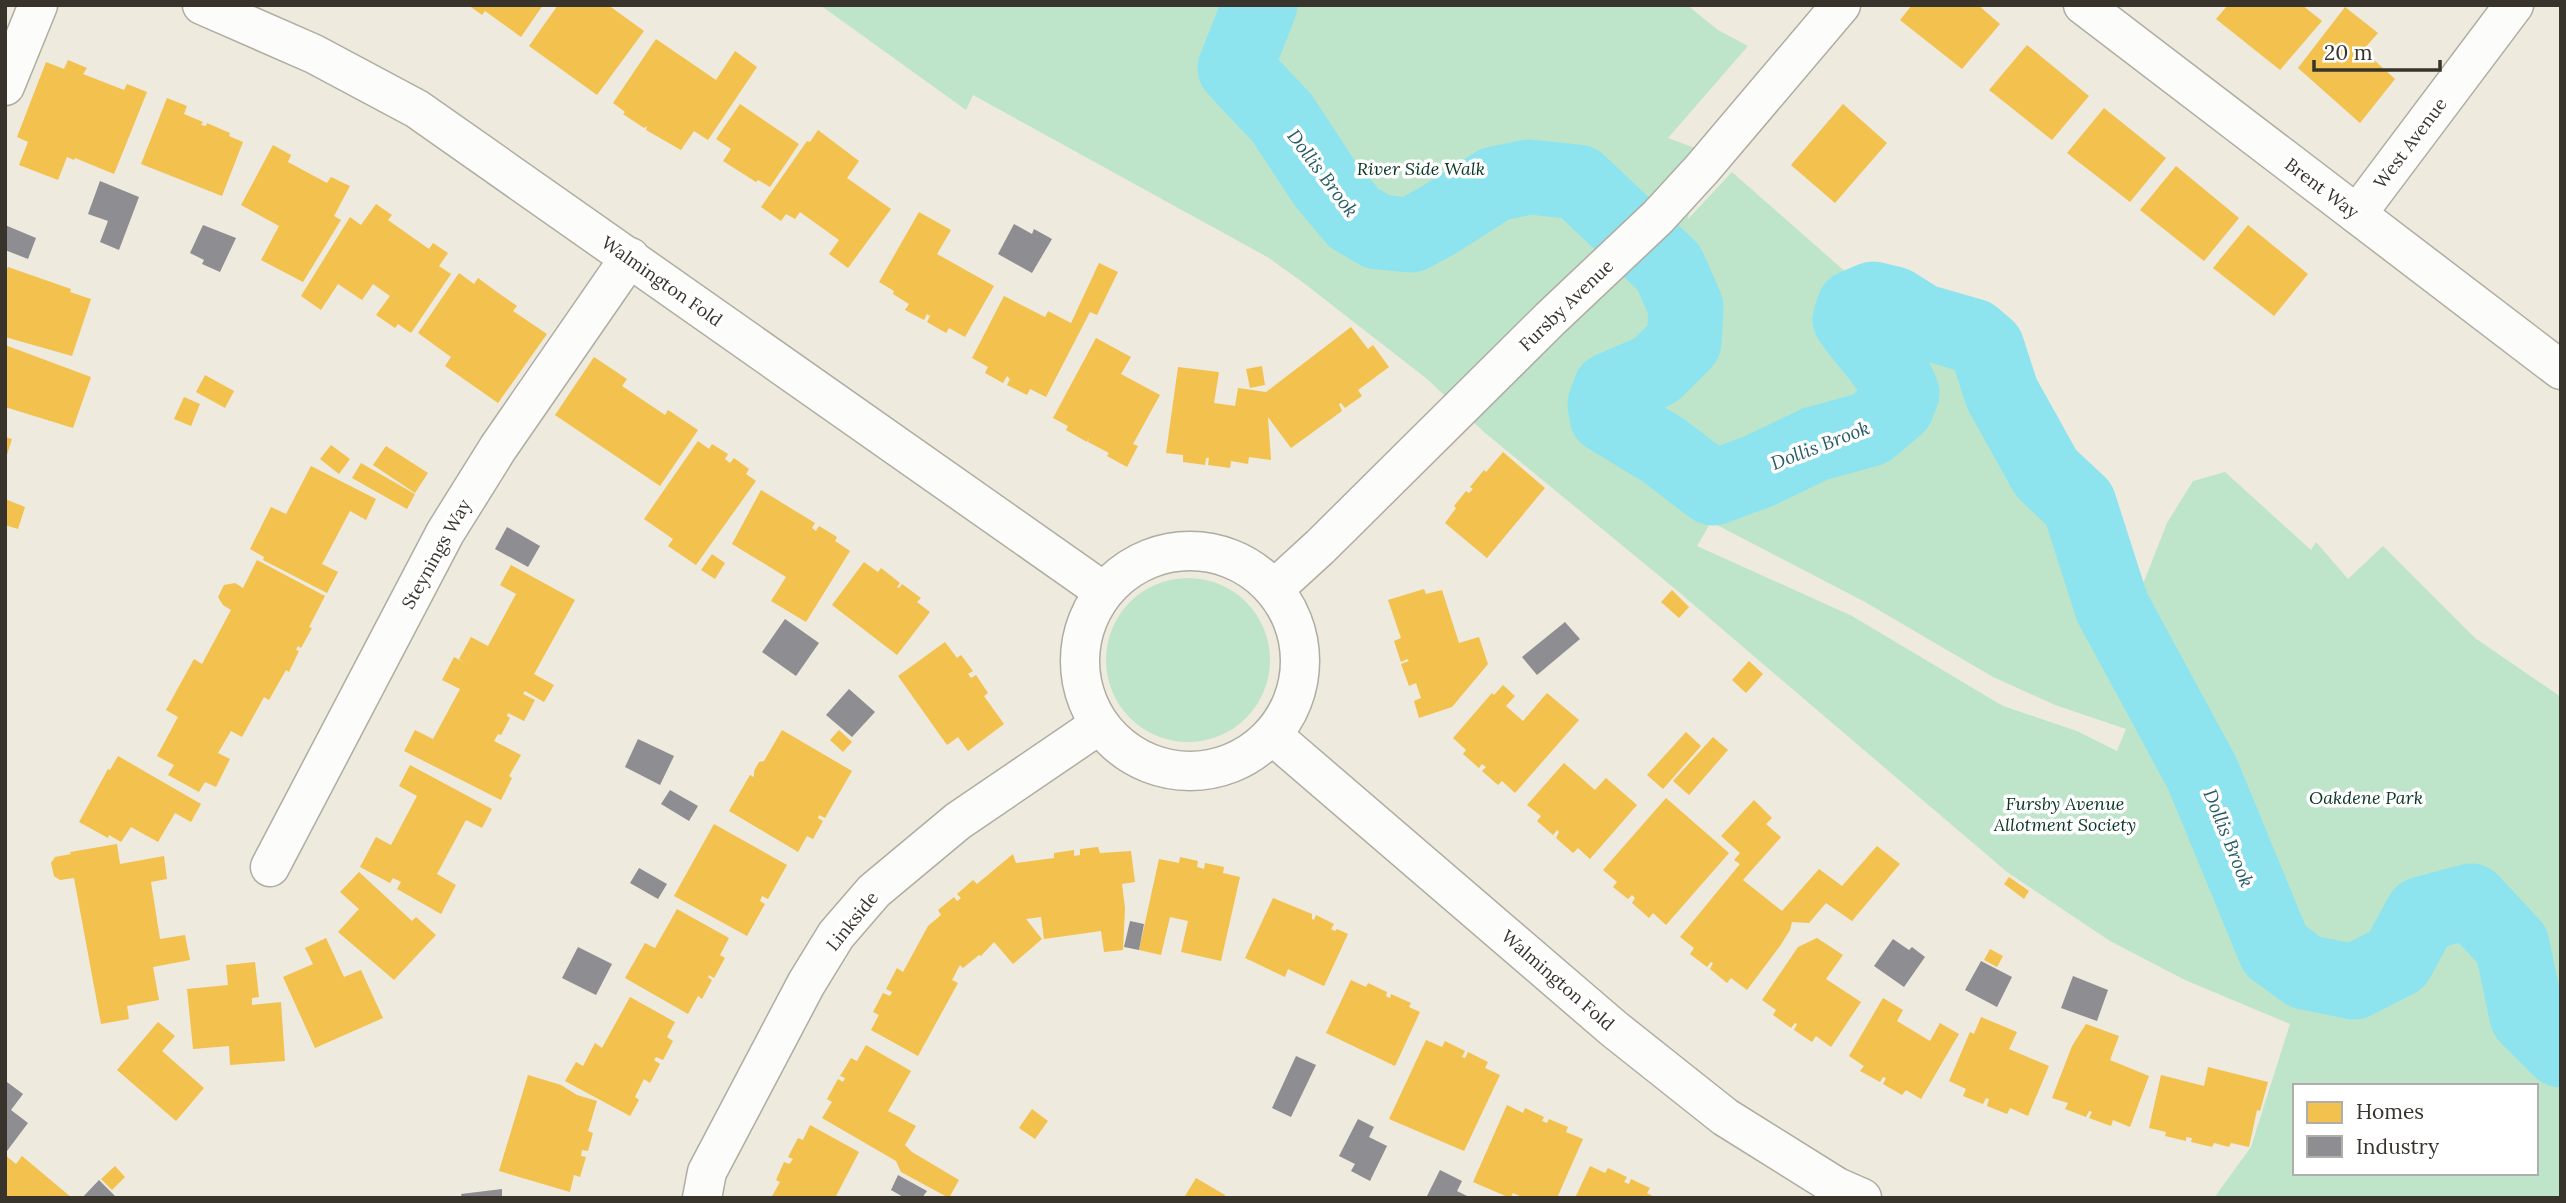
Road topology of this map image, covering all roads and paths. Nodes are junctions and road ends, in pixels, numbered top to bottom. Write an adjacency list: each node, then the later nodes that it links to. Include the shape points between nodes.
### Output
1 (38, 5): 6 (street)
2 (202, 5): 8 (street, Walmington Fold, via 314,54 417,109)
3 (1841, 5): 10 (street, Fursby Avenue, via 1658,217)
4 (2083, 5): 7 (street, Brent Way)
5 (2514, 5): 7 (street, West Avenue)
6 (5, 86)
7 (2357, 214): 9 (street, Brent Way)
8 (629, 257): 11 (street, Walmington Fold); 14 (street, Steynings Way, via 444,533)
9 (2561, 370)
10 (1274, 589): 11 (street, via 1250,567 1220,554 1188,550 1156,555 1127,569); 13 (street, via 1291,615 1300,657 1289,708)
11 (1103, 590): 12 (street, via 1086,622 1079,657 1084,693)
12 (1099, 725): 13 (street, via 1122,749 1151,765 1183,771 1216,769 1247,756); 15 (street, Linkside, via 958,821 874,891 836,935 707,1172)
13 (1272, 735): 16 (street, Walmington Fold, via 1613,1028 1715,1109 1837,1187)
14 (270, 867)
15 (702, 1198)
16 (1862, 1198)

